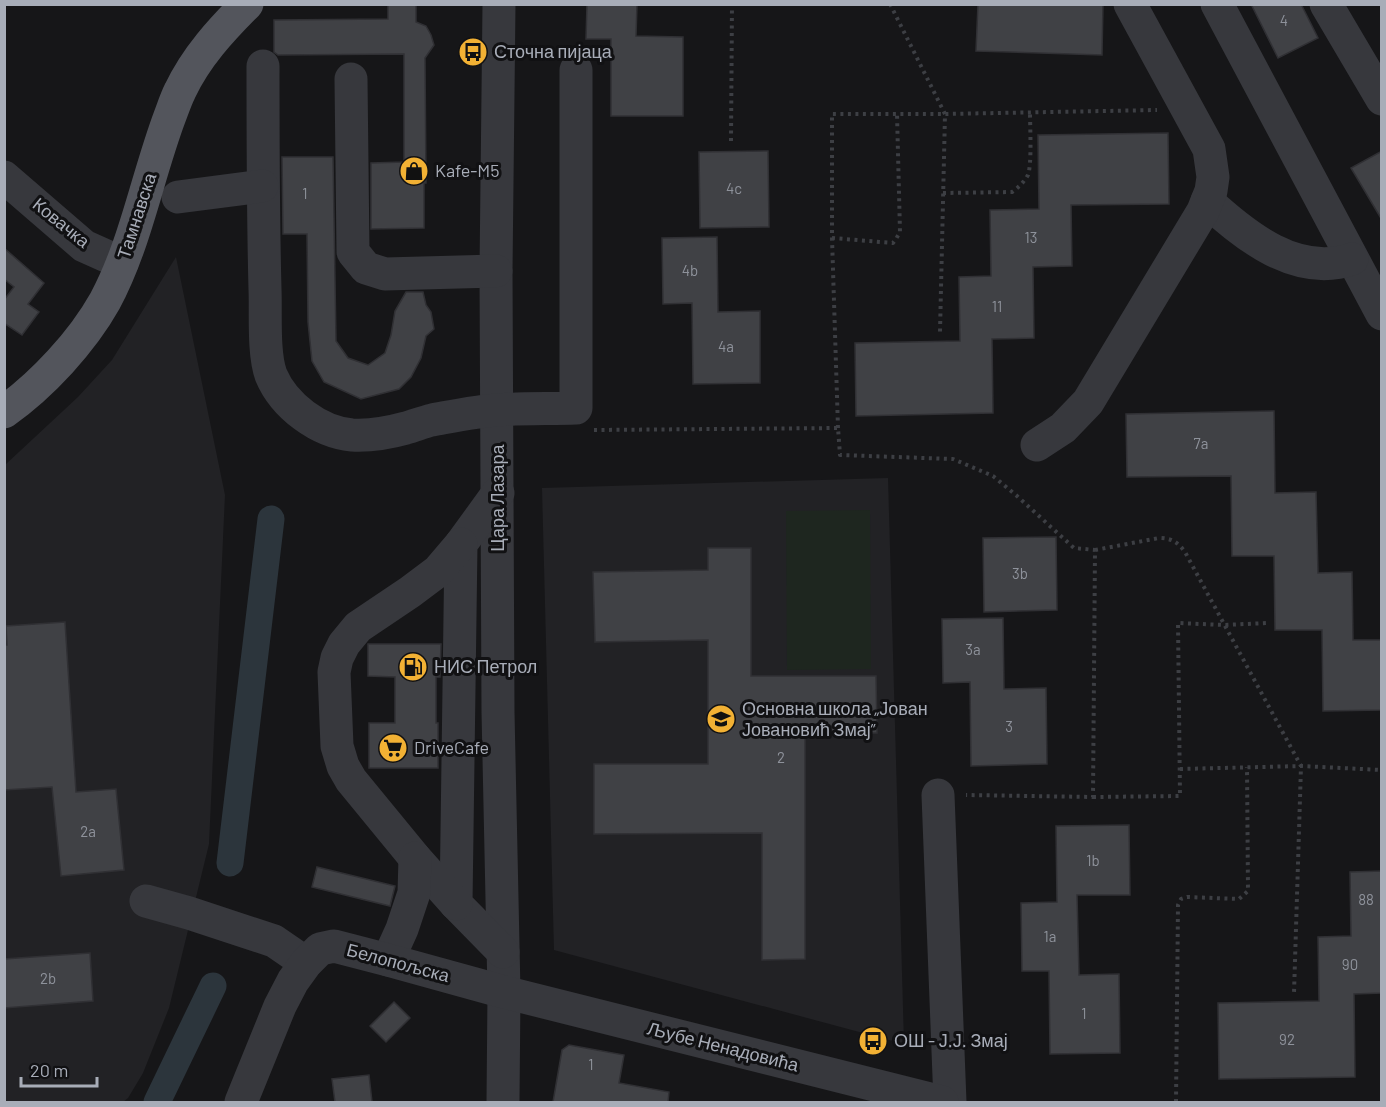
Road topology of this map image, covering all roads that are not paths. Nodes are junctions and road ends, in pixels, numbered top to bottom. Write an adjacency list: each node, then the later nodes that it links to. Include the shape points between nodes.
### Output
1 (247, 4): 15 (main road, Тамнавска, via 200,56 180,91)
2 (499, 4): 16 (street, Цара Лазара)
3 (1130, 4): 13 (street, via 1209,149 1213,177)
4 (1217, 4): 14 (street)
5 (1326, 4): 9 (street)
6 (263, 66): 11 (street)
7 (576, 70): 18 (street, via 576,408)
8 (351, 79): 16 (street, via 353,252 366,268 385,274)
9 (1382, 99)
10 (4, 177): 15 (street, Ковачка, via 84,246)
11 (262, 186): 12 (street); 18 (street, via 267,353 271,375 293,405 324,428 350,435 373,435)
12 (178, 197)
13 (1208, 201): 14 (street, via 1282,255 1311,264); 20 (street, via 1088,402 1063,428)
14 (1352, 259): 17 (street)
15 (122, 263): 19 (main road, Тамнавска, via 104,302 81,337 56,368)
16 (496, 271): 18 (street, Цара Лазара)
17 (1382, 314)
18 (498, 410): 21 (street, Цара Лазара)
19 (4, 412)
20 (1037, 445)
21 (498, 493): 22 (street); 27 (street, Цара Лазара)
22 (461, 544): 24 (street, via 438,570 358,627 344,644 334,672 337,746 343,766); 26 (street)
23 (938, 795): 34 (street)
24 (415, 858): 26 (street); 28 (street, via 414,893)
25 (146, 902): 29 (street, via 274,941)
26 (456, 904): 27 (street)
27 (502, 952): 30 (street, Цара Лазара)
28 (388, 960): 29 (street, Белопољска, via 334,946 320,949); 30 (street, Белопољска)
29 (306, 963): 31 (street, Белопољска, via 280,1006)
30 (504, 992): 32 (street, Цара Лазара); 33 (street, Љубе Ненадовића)
31 (241, 1102)
32 (503, 1102)
33 (942, 1102)
34 (950, 1102)

